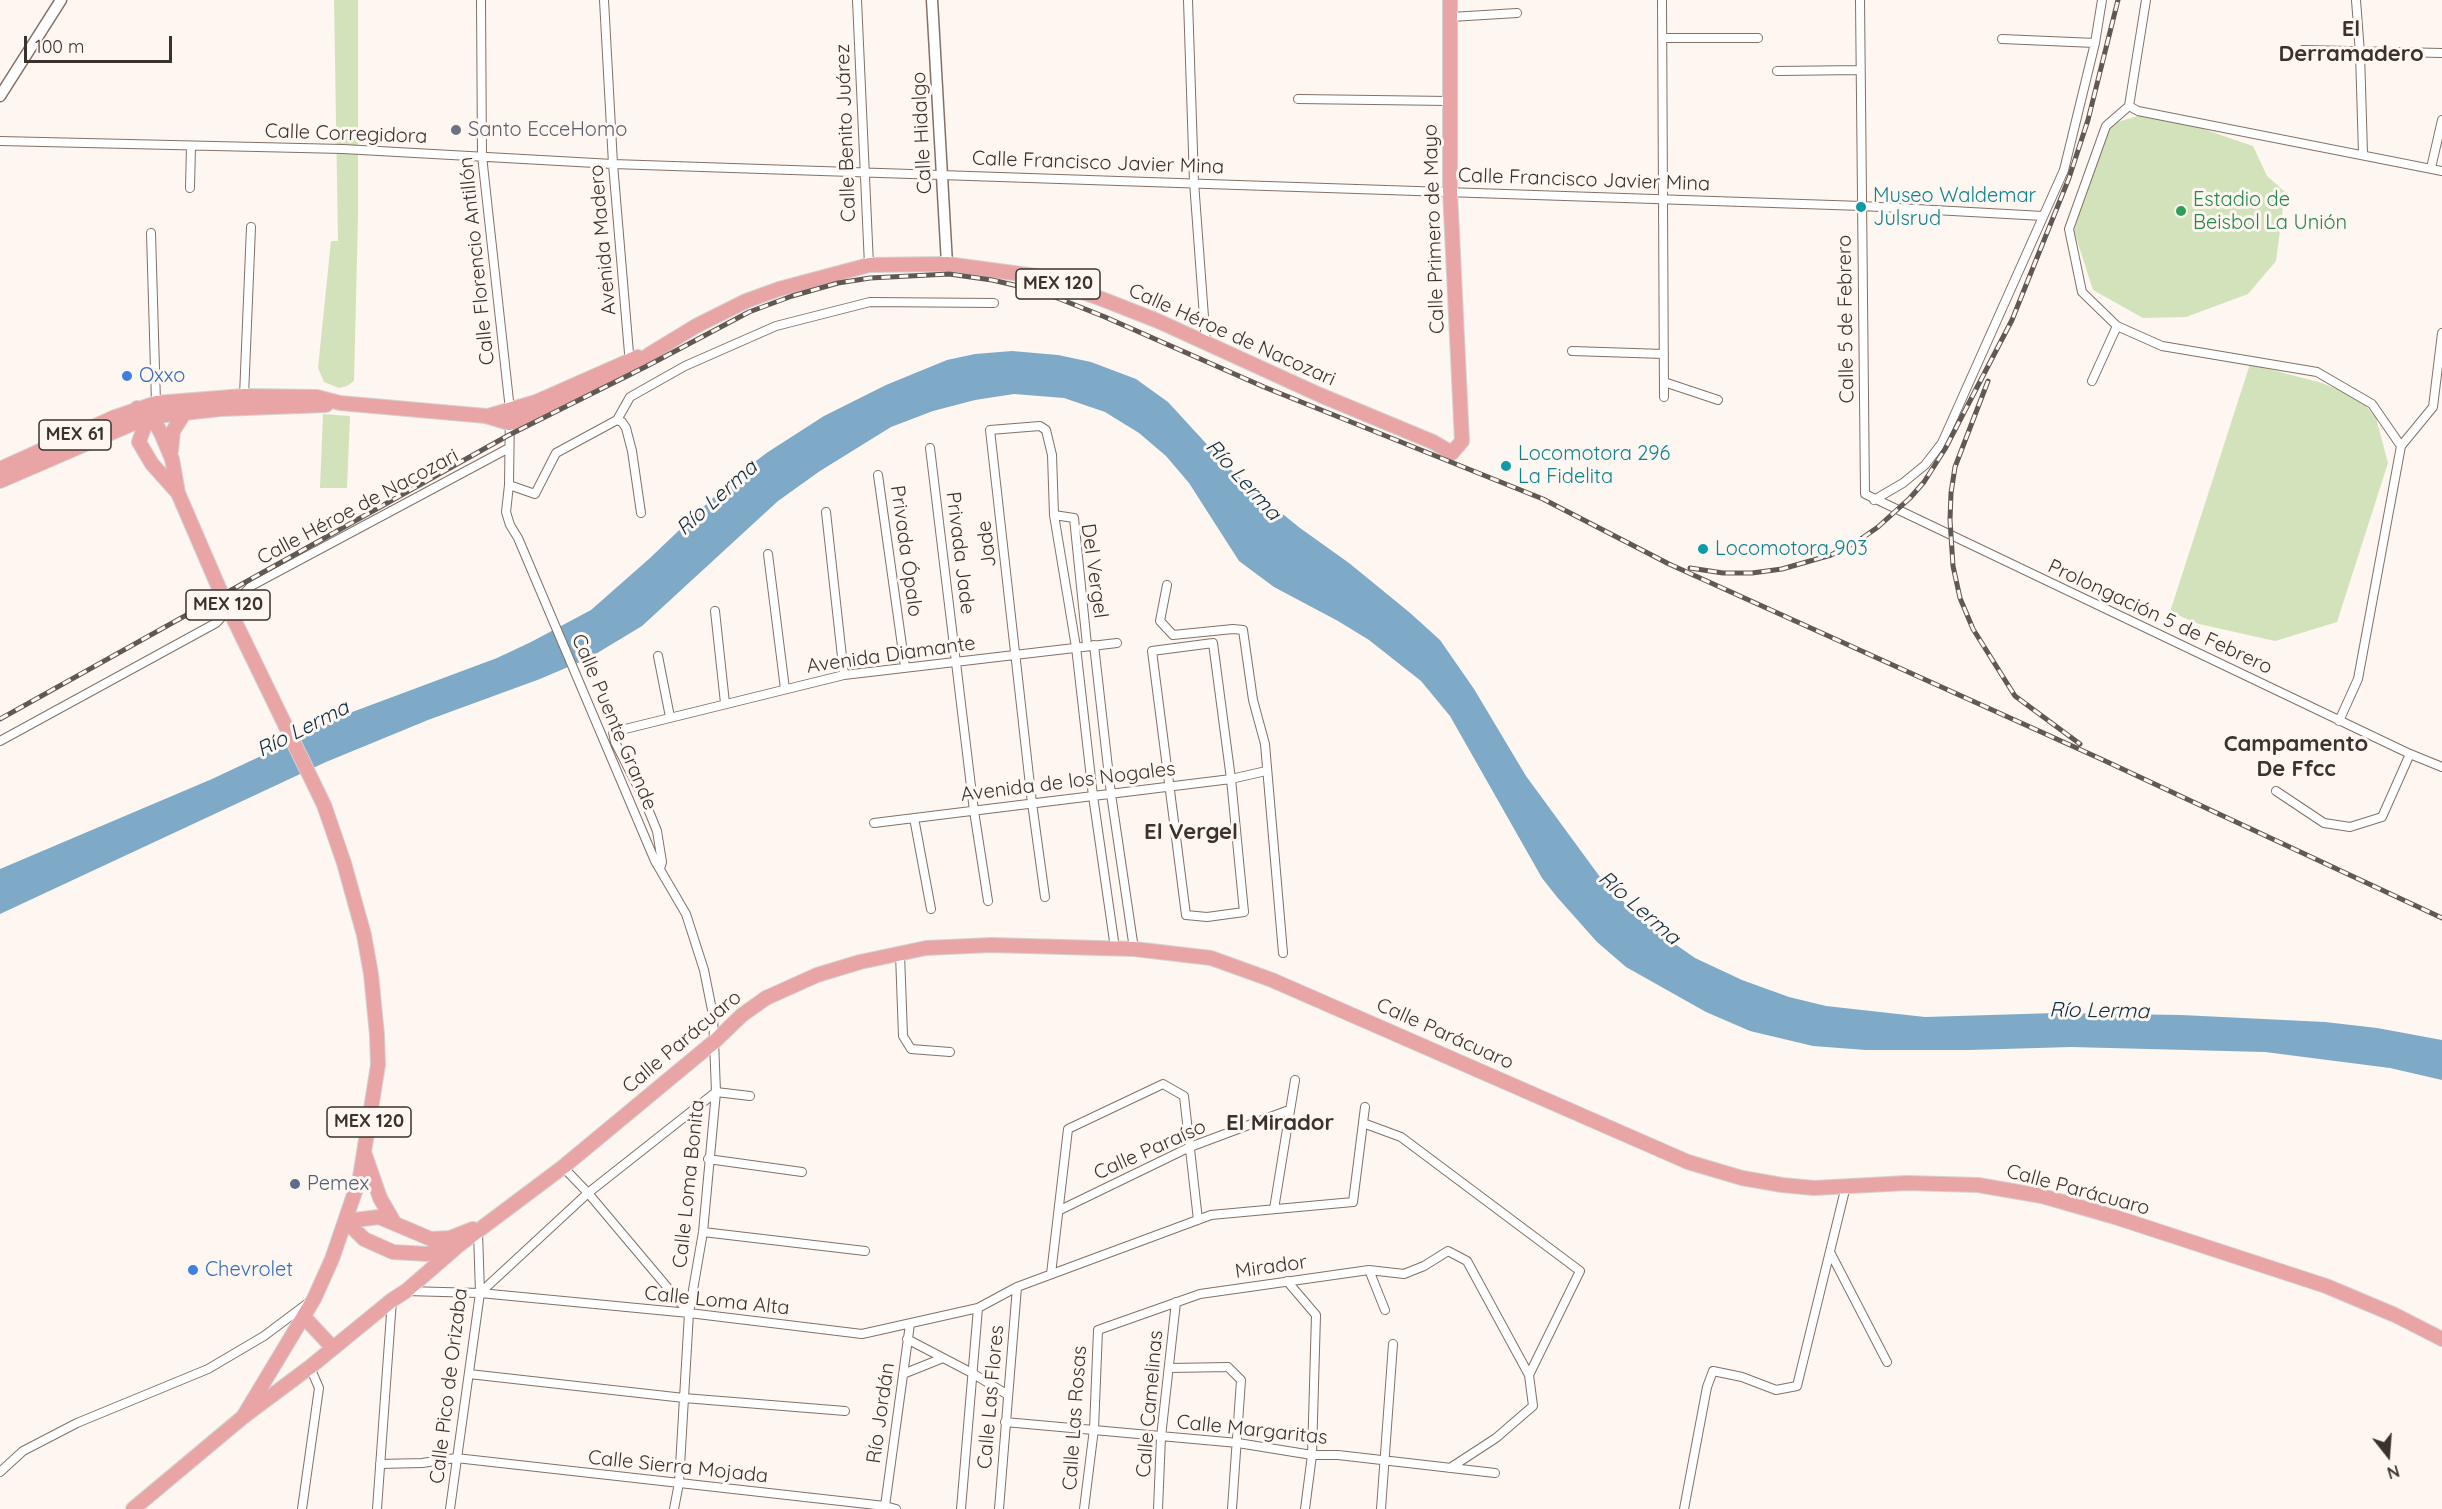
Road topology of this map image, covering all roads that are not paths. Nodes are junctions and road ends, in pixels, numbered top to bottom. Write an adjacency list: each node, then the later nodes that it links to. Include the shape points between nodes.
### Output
1 (61, 0): 24 (street)
2 (481, 0): 32 (street, Calle Florencio Antillón)
3 (604, 0): 33 (street, Avenida Madero)
4 (857, 0): 36 (street, Calle Benito Juárez)
5 (932, 0): 37 (street, Calle Hidalgo)
6 (1188, 0): 38 (street)
7 (1450, 0): 14 (main road, Calle Primero de Mayo / MEX 120)
8 (1662, 0): 15 (street)
9 (1860, 0): 22 (street, Calle 5 de Febrero)
10 (2102, 0): 18 (street)
11 (2146, 0): 27 (street)
12 (2356, 0): 20 (street)
13 (1517, 13): 14 (street)
14 (1451, 17): 26 (main road, Calle Primero de Mayo / MEX 120)
15 (1662, 38): 16 (street); 41 (street)
16 (1758, 38)
17 (2002, 39): 18 (street)
18 (2095, 44): 43 (street, via 2064,170)
19 (2303, 50): 20 (street)
20 (2360, 53): 21 (street); 31 (street)
21 (2442, 53)
22 (1860, 70): 23 (street); 42 (street, Calle 5 de Febrero)
23 (1777, 71)
24 (0, 96)
25 (1298, 99): 26 (street)
26 (1449, 101): 40 (main road, Calle Primero de Mayo / MEX 120)
27 (2129, 106): 31 (street, via 2138,111); 49 (street, via 2106,126 2069,229 2082,292)
28 (2442, 120): 34 (street)
29 (0, 141): 30 (street, Calle Corregidora)
30 (191, 146): 32 (street, Calle Corregidora); 39 (street)
31 (2363, 154): 34 (street)
32 (482, 156): 33 (street, Calle Corregidora); 63 (street, Calle Florencio Antillón)
33 (613, 164): 36 (street, Calle Corregidora); 54 (street, Avenida Madero)
34 (2431, 168): 35 (street)
35 (2442, 171)
36 (863, 172): 37 (street, Calle Corregidora); 47 (street, Calle Benito Juárez)
37 (943, 174): 38 (street, Calle Francisco Javier Mina); 46 (street, Calle Hidalgo)
38 (1194, 182): 40 (street, Calle Francisco Javier Mina); 51 (street)
39 (190, 188)
40 (1450, 191): 41 (street, Calle Francisco Javier Mina); 72 (main road, Calle Primero de Mayo / MEX 120, via 1462,441)
41 (1662, 199): 42 (street, Calle Francisco Javier Mina); 53 (street)
42 (1862, 206): 43 (street, Calle Francisco Javier Mina); 78 (street, Calle 5 de Febrero)
43 (2043, 216): 79 (street, via 1942,443 1925,465)
44 (251, 227): 57 (street)
45 (151, 233): 61 (street)
46 (947, 264): 47 (main road, Calle Héroe de Nacozari / MEX 120); 51 (main road, Calle Héroe de Nacozari / MEX 120, via 1036,276 1158,321)
47 (869, 265): 54 (main road, Calle Héroe de Nacozari / MEX 120, via 746,301)
48 (994, 303): 64 (street, via 870,302 776,326 685,366 630,397)
49 (2117, 326): 55 (street); 68 (street, via 2162,346 2318,372 2372,404)
50 (2442, 333): 68 (street, via 2433,407)
51 (1206, 344): 72 (main road, Calle Héroe de Nacozari / MEX 120)
52 (1572, 351): 53 (street)
53 (1664, 354): 56 (street)
54 (630, 364): 63 (main road, Calle Héroe de Nacozari / MEX 120)
55 (2092, 381)
56 (1664, 382): 58 (street); 59 (street)
57 (244, 396): 60 (main road, via 316,397); 61 (main road)
58 (1664, 397)
59 (1718, 400)
60 (340, 403): 62 (main road); 63 (main road)
61 (148, 408): 62 (main road); 65 (main road, MEX 61); 67 (main road); 71 (main road, MEX 120); 73 (main road, MEX 61)
62 (185, 412): 71 (main road, MEX 120, via 173,431)
63 (509, 417): 69 (street, Calle Puente Grande)
64 (617, 420): 76 (street, via 556,453 535,494); 81 (street, via 626,428 632,451)
65 (117, 430): 67 (main road); 75 (main road, MEX 61)
66 (990, 430): 82 (street, Del Vergel, via 1040,426 1046,430 1052,455); 90 (street, Jade)
67 (140, 442): 77 (main road, MEX 120)
68 (2401, 446): 98 (street, via 2358,679)
69 (509, 448): 76 (street, Calle Puente Grande); 85 (street, Calle Héroe de Nacozari, via 251,586)
70 (930, 448): 92 (street, Privada Jade)
71 (170, 453): 77 (main road, MEX 120)
72 (1452, 453)
73 (0, 469)
74 (879, 476): 93 (street, Privada Ópalo)
75 (0, 481)
76 (509, 485): 112 (street, Calle Puente Grande, via 506,512 510,525)
77 (178, 493): 85 (main road, MEX 120)
78 (1865, 494): 79 (street, Prolongación 5 de Febrero)
79 (1875, 500): 98 (street, Prolongación 5 de Febrero)
80 (826, 512): 94 (street)
81 (640, 513)
82 (1054, 515): 88 (street, Del Vergel, via 1074,518); 89 (street, Del Vergel)
83 (768, 554): 95 (street)
84 (1167, 585): 102 (street, via 1160,621 1173,635 1243,630)
85 (229, 607): 99 (street, Calle Héroe de Nacozari, via 216,623); 129 (main road, MEX 120, via 324,805 355,898 377,1035 378,1065)
86 (715, 611): 96 (street)
87 (1117, 643): 88 (street, Avenida Diamante)
88 (1091, 645): 89 (street, Avenida Diamante); 106 (street)
89 (1076, 647): 90 (street, Avenida Diamante); 107 (street, Del Vergel)
90 (1017, 654): 92 (street, Avenida Diamante); 108 (street, Jade)
91 (658, 656): 97 (street)
92 (957, 661): 93 (street, Avenida Diamante); 109 (street, Privada Jade)
93 (905, 667): 94 (street, Avenida Diamante)
94 (844, 675): 95 (street, Avenida Diamante)
95 (785, 689): 96 (street, Avenida Diamante)
96 (725, 704): 97 (street, Avenida Diamante)
97 (670, 717): 112 (street, Avenida Diamante, via 612,735 657,831)
98 (2339, 721): 100 (street, Prolongación 5 de Febrero)
99 (0, 741)
100 (2410, 754): 101 (street, Prolongación 5 de Febrero); 105 (street, via 2382,817 2350,827 2324,823)
101 (2442, 767)
102 (1266, 771): 103 (street, Avenida de los Nogales); 118 (street)
103 (1231, 779): 104 (street, Avenida de los Nogales); 104 (street, via 1244,912 1208,917 1186,915); 104 (street, via 1213,643 1152,651)
104 (1171, 786): 106 (street, Avenida de los Nogales)
105 (2276, 791)
106 (1112, 794): 107 (street, Avenida de los Nogales); 117 (street)
107 (1093, 796): 108 (street, Avenida de los Nogales); 116 (street, Del Vergel)
108 (1032, 804): 109 (street, Avenida de los Nogales); 113 (street, Jade)
109 (974, 811): 110 (street, Avenida de los Nogales); 114 (street, Privada Jade)
110 (914, 818): 111 (street, Avenida de los Nogales); 115 (street)
111 (874, 823)
112 (660, 869): 120 (street, Calle Puente Grande, via 690,925 704,970)
113 (1045, 897)
114 (988, 901)
115 (931, 909)
116 (1115, 948): 117 (main road, Calle Parácuaro); 119 (main road, Calle Parácuaro, via 991,945 926,948)
117 (1134, 949): 133 (main road, Calle Parácuaro, via 1211,958 1272,980 1688,1162 1782,1185)
118 (1283, 953)
119 (900, 954): 120 (main road, Calle Parácuaro, via 860,962 793,985 742,1015); 121 (street, via 903,1036 912,1049)
120 (715, 1041): 123 (street, Calle Loma Bonita); 131 (main road, Calle Parácuaro)
121 (950, 1052)
122 (1295, 1080): 126 (street)
123 (716, 1092): 124 (street); 130 (street, Calle Loma Bonita); 134 (street)
124 (750, 1096)
125 (1365, 1107): 127 (street)
126 (1289, 1110): 128 (street, Calle Paraíso); 135 (street)
127 (1363, 1123): 135 (street, via 1353,1202); 171 (street, via 1401,1137 1580,1271)
128 (1190, 1148): 136 (street, Calle Paraíso); 136 (street, via 1184,1096 1163,1084 1068,1129); 137 (street)
129 (364, 1155): 138 (main road, MEX 120); 139 (main road, via 380,1198)
130 (708, 1160): 132 (street); 141 (street, Calle Loma Bonita)
131 (562, 1167): 134 (street); 140 (main road, Calle Parácuaro)
132 (802, 1172)
133 (1846, 1186): 144 (street); 161 (main road, Calle Parácuaro, via 1978,1185 2042,1196 2326,1286)
134 (588, 1193): 150 (street); 156 (street)
135 (1274, 1209): 137 (street, via 1210,1215)
136 (1060, 1210): 146 (street)
137 (1198, 1220): 146 (street)
138 (346, 1221): 139 (main road, via 379,1217); 142 (main road, via 364,1239 393,1252 427,1254); 151 (main road, MEX 120)
139 (395, 1224): 140 (main road, via 431,1239)
140 (483, 1228): 142 (main road); 150 (street, Calle Pico de Orizaba)
141 (703, 1232): 143 (street); 156 (street, Calle Loma Bonita)
142 (459, 1245): 149 (main road)
143 (865, 1251)
144 (1830, 1252): 165 (street); 203 (street, via 1797,1386 1776,1390 1713,1371)
145 (1369, 1270): 147 (street, Mirador); 155 (street); 171 (street, Mirador, via 1404,1274 1448,1251 1467,1261)
146 (1051, 1275): 148 (street)
147 (1287, 1281): 153 (street, Mirador, via 1200,1294); 180 (street, via 1316,1315)
148 (1017, 1287): 154 (street, Calle Loma Alta); 172 (street, Calle Las Flores)
149 (406, 1291): 150 (street, Calle Loma Alta); 152 (main road)
150 (480, 1293): 156 (street, Calle Loma Alta); 169 (street, Calle Pico de Orizaba)
151 (314, 1299): 157 (main road, MEX 120); 185 (street, via 264,1336 208,1369 77,1423 22,1451)
152 (392, 1299): 163 (main road); 183 (street)
153 (1176, 1302): 159 (street, Mirador); 167 (street, Calle Camelinas)
154 (978, 1308): 158 (street, Calle Loma Alta); 168 (street)
155 (1385, 1310)
156 (689, 1313): 158 (street, Calle Loma Alta, via 862,1334); 173 (street, Calle Loma Bonita)
157 (304, 1317): 163 (main road); 175 (main road, MEX 120)
158 (909, 1324): 160 (street, Río Jordán)
159 (1098, 1330): 177 (street, Calle Las Rosas)
160 (907, 1339): 164 (street); 170 (street, Río Jordán)
161 (2442, 1339)
162 (1393, 1344): 182 (street)
163 (333, 1348): 166 (main road)
164 (943, 1358): 168 (street); 170 (street)
165 (1887, 1362)
166 (310, 1367): 175 (main road); 191 (street, via 318,1388)
167 (1170, 1368): 178 (street, Calle Camelinas); 179 (street, via 1228,1367 1241,1380)
168 (972, 1373): 172 (street); 196 (street)
169 (470, 1374): 173 (street); 181 (street, Calle Pico de Orizaba)
170 (903, 1374): 189 (street, Río Jordán)
171 (1529, 1375): 184 (street, via 1533,1406 1496,1438)
172 (1008, 1395): 176 (street, Calle Las Flores)
173 (684, 1398): 174 (street); 187 (street, Calle Loma Bonita)
174 (845, 1411)
175 (243, 1418): 190 (main road, MEX 120)
176 (1005, 1422): 177 (street, Calle Margaritas); 197 (street, Calle Las Flores)
177 (1094, 1429): 178 (street, Calle Margaritas); 198 (street, Calle Las Rosas)
178 (1161, 1437): 179 (street, Calle Margaritas); 199 (street, Calle Camelinas)
179 (1238, 1443): 180 (street, Calle Margaritas); 200 (street)
180 (1312, 1455): 182 (street, Calle Margaritas); 201 (street)
181 (456, 1458): 183 (street, Calle Sierra Mojada); 187 (street, Calle Sierra Mojada); 193 (street, Calle Pico de Orizaba)
182 (1386, 1460): 184 (street, Calle Margaritas); 202 (street)
183 (380, 1464): 192 (street)
184 (1450, 1468): 186 (street, Calle Margaritas)
185 (0, 1472)
186 (1494, 1473)
187 (679, 1483): 188 (street, Calle Sierra Mojada); 194 (street, Calle Loma Bonita)
188 (856, 1506): 189 (street, Calle Sierra Mojada)
189 (885, 1506): 195 (street, Calle Sierra Mojada)
190 (132, 1509)
191 (302, 1509)
192 (377, 1509)
193 (450, 1509)
194 (674, 1509)
195 (896, 1509)
196 (961, 1509)
197 (999, 1509)
198 (1084, 1509)
199 (1158, 1509)
200 (1232, 1509)
201 (1305, 1509)
202 (1381, 1509)
203 (1684, 1509)

